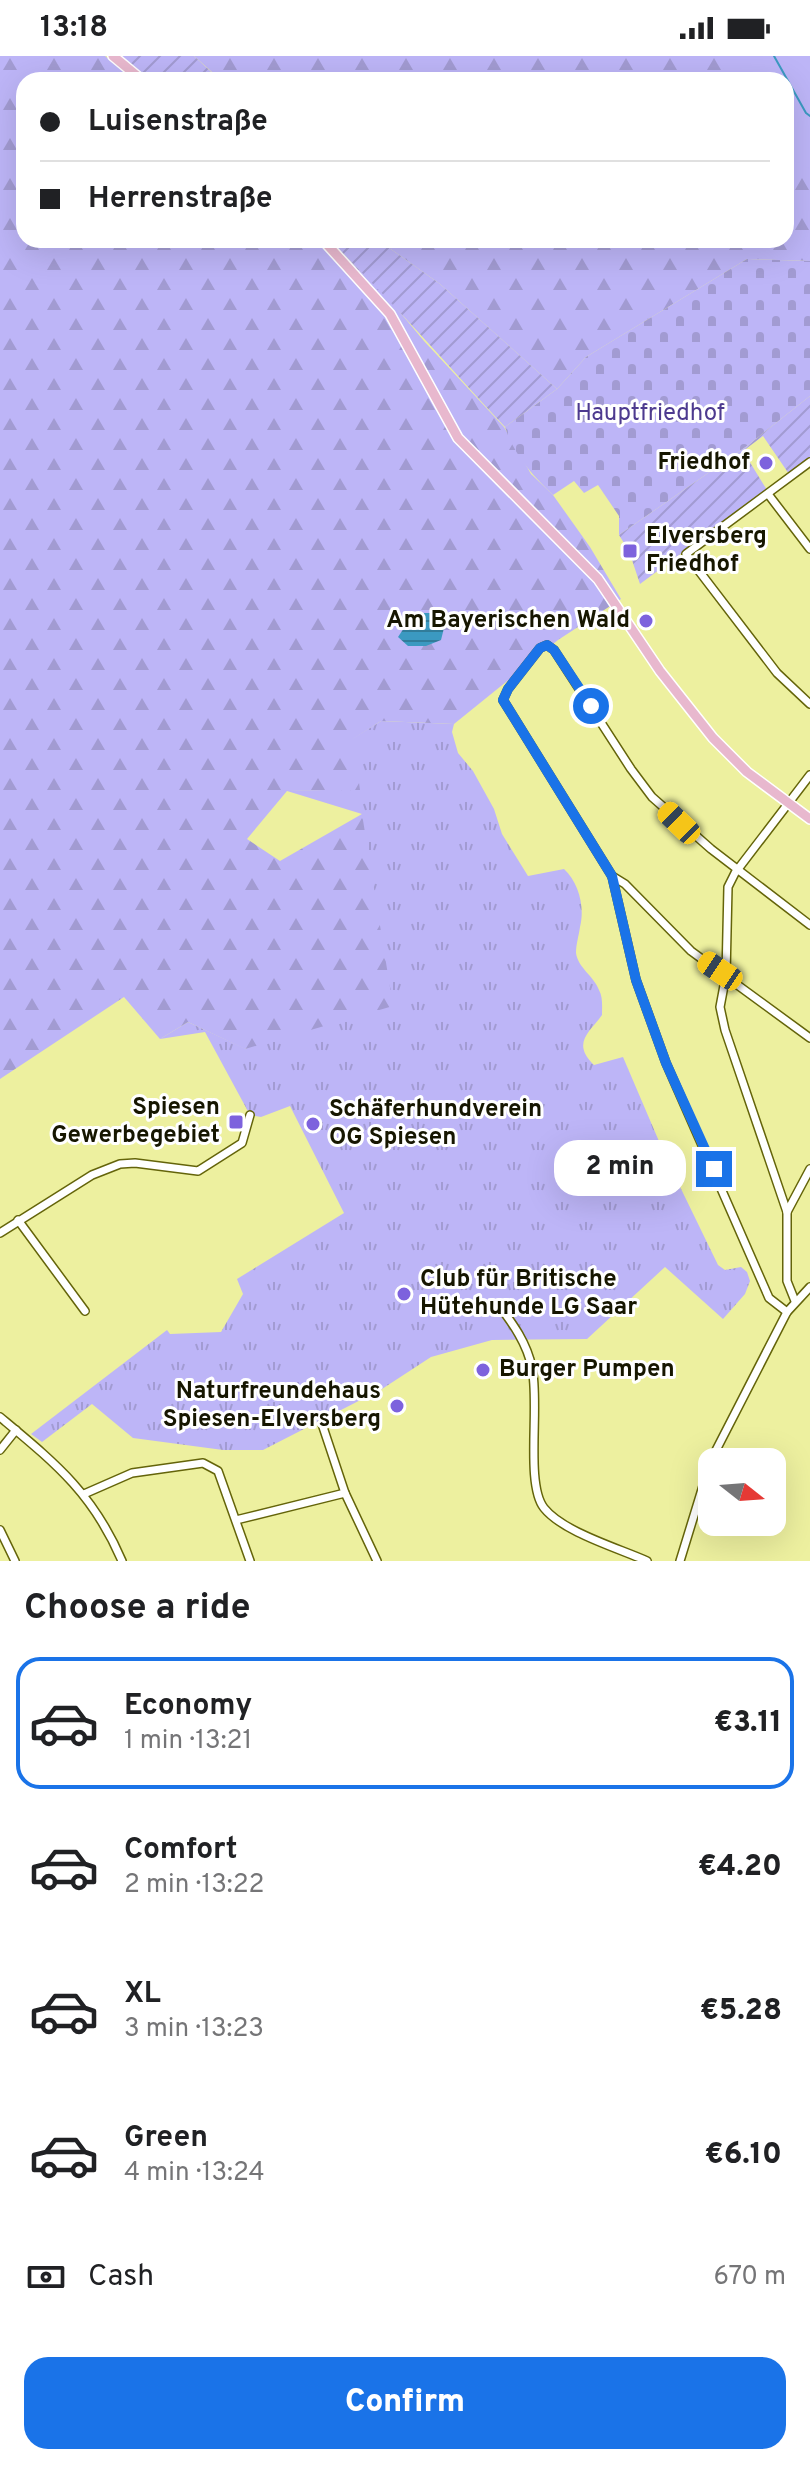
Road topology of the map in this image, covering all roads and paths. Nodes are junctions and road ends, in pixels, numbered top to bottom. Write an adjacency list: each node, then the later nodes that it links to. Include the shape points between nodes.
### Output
1 (113, 56): 2 (main road)
2 (132, 72)
3 (330, 248): 9 (main road, via 390,314 458,438 584,561 713,738)
4 (810, 462): 5 (street)
5 (768, 494): 6 (street); 7 (street, via 686,554 777,673)
6 (810, 549)
7 (810, 704)
8 (810, 775): 9 (street)
9 (788, 804): 10 (main road); 11 (street)
10 (810, 819)
11 (738, 869): 12 (street, via 652,797 547,645 503,700); 13 (street); 14 (street, via 728,887)
12 (612, 876): 14 (street, via 691,951); 25 (street, via 636,980 666,1063 769,1298)
13 (810, 925)
14 (726, 975): 15 (street); 18 (street, via 720,1007 725,1030)
15 (810, 1038)
16 (250, 1115): 19 (street, via 242,1143 198,1171 120,1164)
17 (810, 1169): 18 (street)
18 (787, 1212): 22 (street, via 787,1281)
19 (18, 1220): 20 (street); 24 (street)
20 (0, 1233)
21 (810, 1287): 22 (street)
22 (795, 1301): 25 (street)
23 (498, 1304): 38 (street, via 523,1339 533,1370 534,1479 543,1506 566,1525)
24 (85, 1311)
25 (787, 1312): 39 (street, via 709,1464)
26 (0, 1417): 28 (street)
27 (322, 1424): 30 (street)
28 (16, 1430): 29 (street); 31 (street)
29 (0, 1450)
30 (345, 1493): 32 (street); 37 (street)
31 (84, 1494): 32 (street, via 132,1473 203,1463 218,1471); 35 (street)
32 (236, 1520): 36 (street)
33 (0, 1530): 34 (street)
34 (15, 1561)
35 (122, 1561)
36 (250, 1561)
37 (377, 1561)
38 (647, 1561)
39 (680, 1561)

